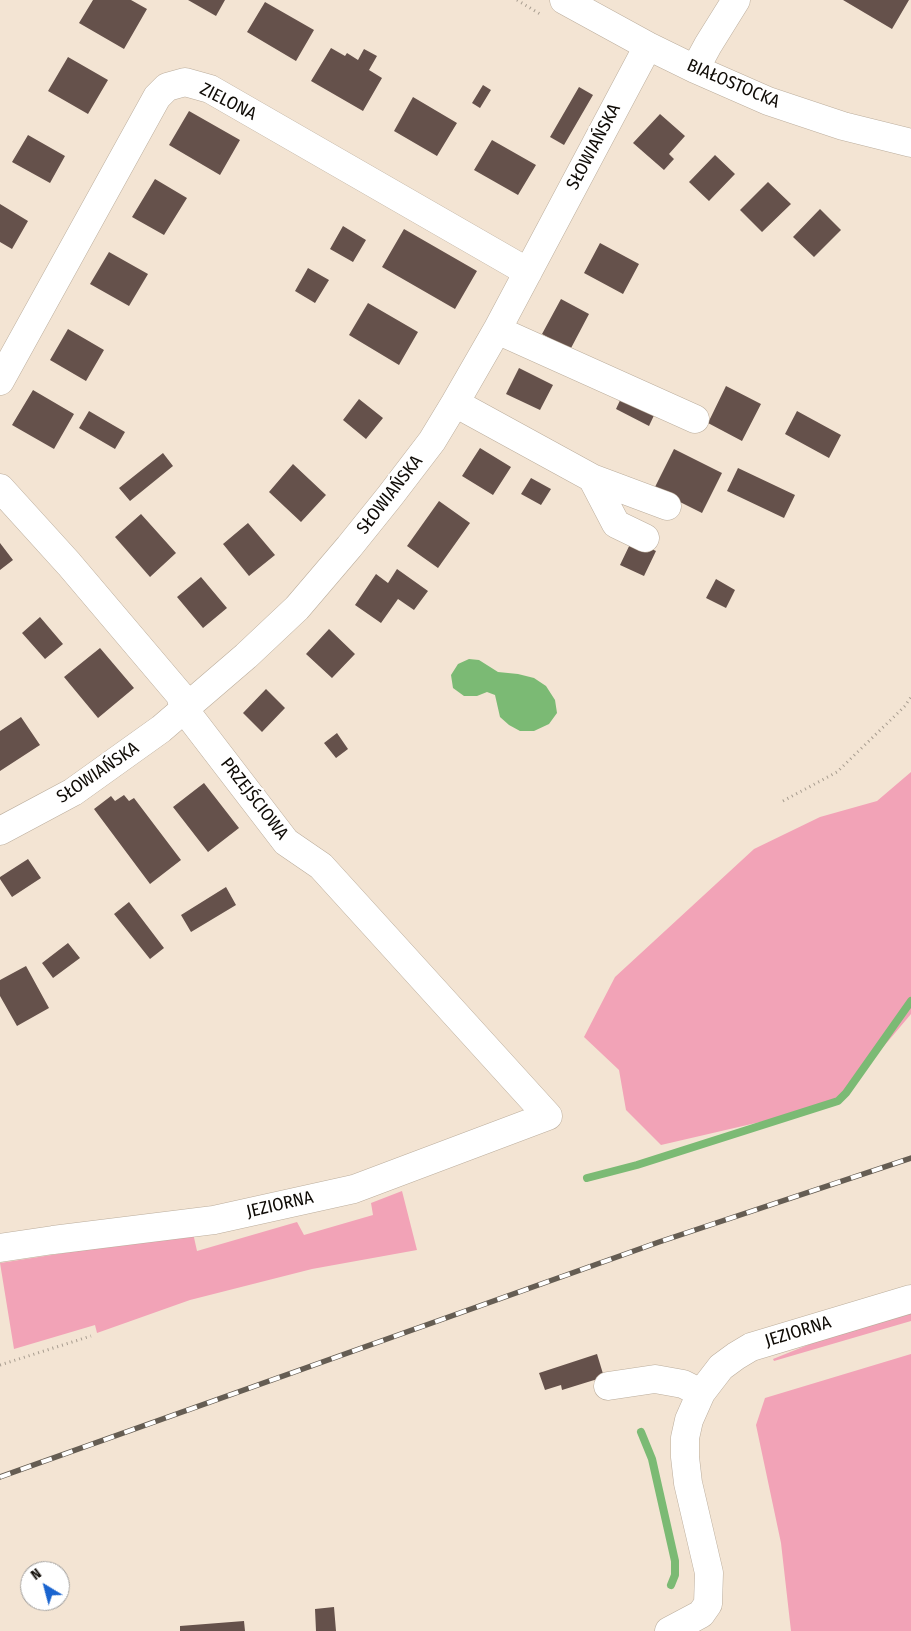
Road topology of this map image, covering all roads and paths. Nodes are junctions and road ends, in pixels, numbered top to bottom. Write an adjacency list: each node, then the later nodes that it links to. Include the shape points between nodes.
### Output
1 (517, 0): 4 (path)
2 (564, 0): 5 (street, BIAŁOSTOCKA)
3 (736, 0): 6 (street)
4 (542, 15)
5 (648, 46): 6 (street, BIAŁOSTOCKA); 8 (street, SŁOWIAŃSKA)
6 (696, 69): 7 (street, BIAŁOSTOCKA, via 768,101 843,126)
7 (911, 143)
8 (528, 272): 9 (street, SŁOWIAŃSKA); 10 (street, ZIELONA, via 210,89 185,82 167,87 157,97)
9 (497, 330): 11 (street, SŁOWIAŃSKA); 12 (street)
10 (0, 381)
11 (455, 403): 13 (street); 18 (street, SŁOWIAŃSKA, via 432,441 390,496 297,608)
12 (695, 420)
13 (592, 478): 15 (street); 16 (street, via 616,524)
14 (0, 488): 18 (street, PRZEJŚCIOWA, via 70,564 180,695)
15 (667, 506)
16 (645, 538)
17 (911, 697): 19 (path, via 838,772)
18 (184, 709): 20 (street, SŁOWIAŃSKA, via 73,792); 21 (street, PRZEJŚCIOWA, via 286,842 321,866)
19 (783, 801)
20 (0, 832)
21 (548, 1116): 22 (street, JEZIORNA, via 354,1188 214,1220)
22 (0, 1248)
23 (911, 1299): 27 (street, JEZIORNA, via 751,1347 721,1367)
24 (91, 1336): 25 (path)
25 (0, 1365)
26 (608, 1386): 27 (street, via 655,1378 674,1381)
27 (701, 1393): 28 (street, JEZIORNA, via 689,1420 685,1456 688,1483 709,1572 708,1604 701,1614)
28 (669, 1631)

